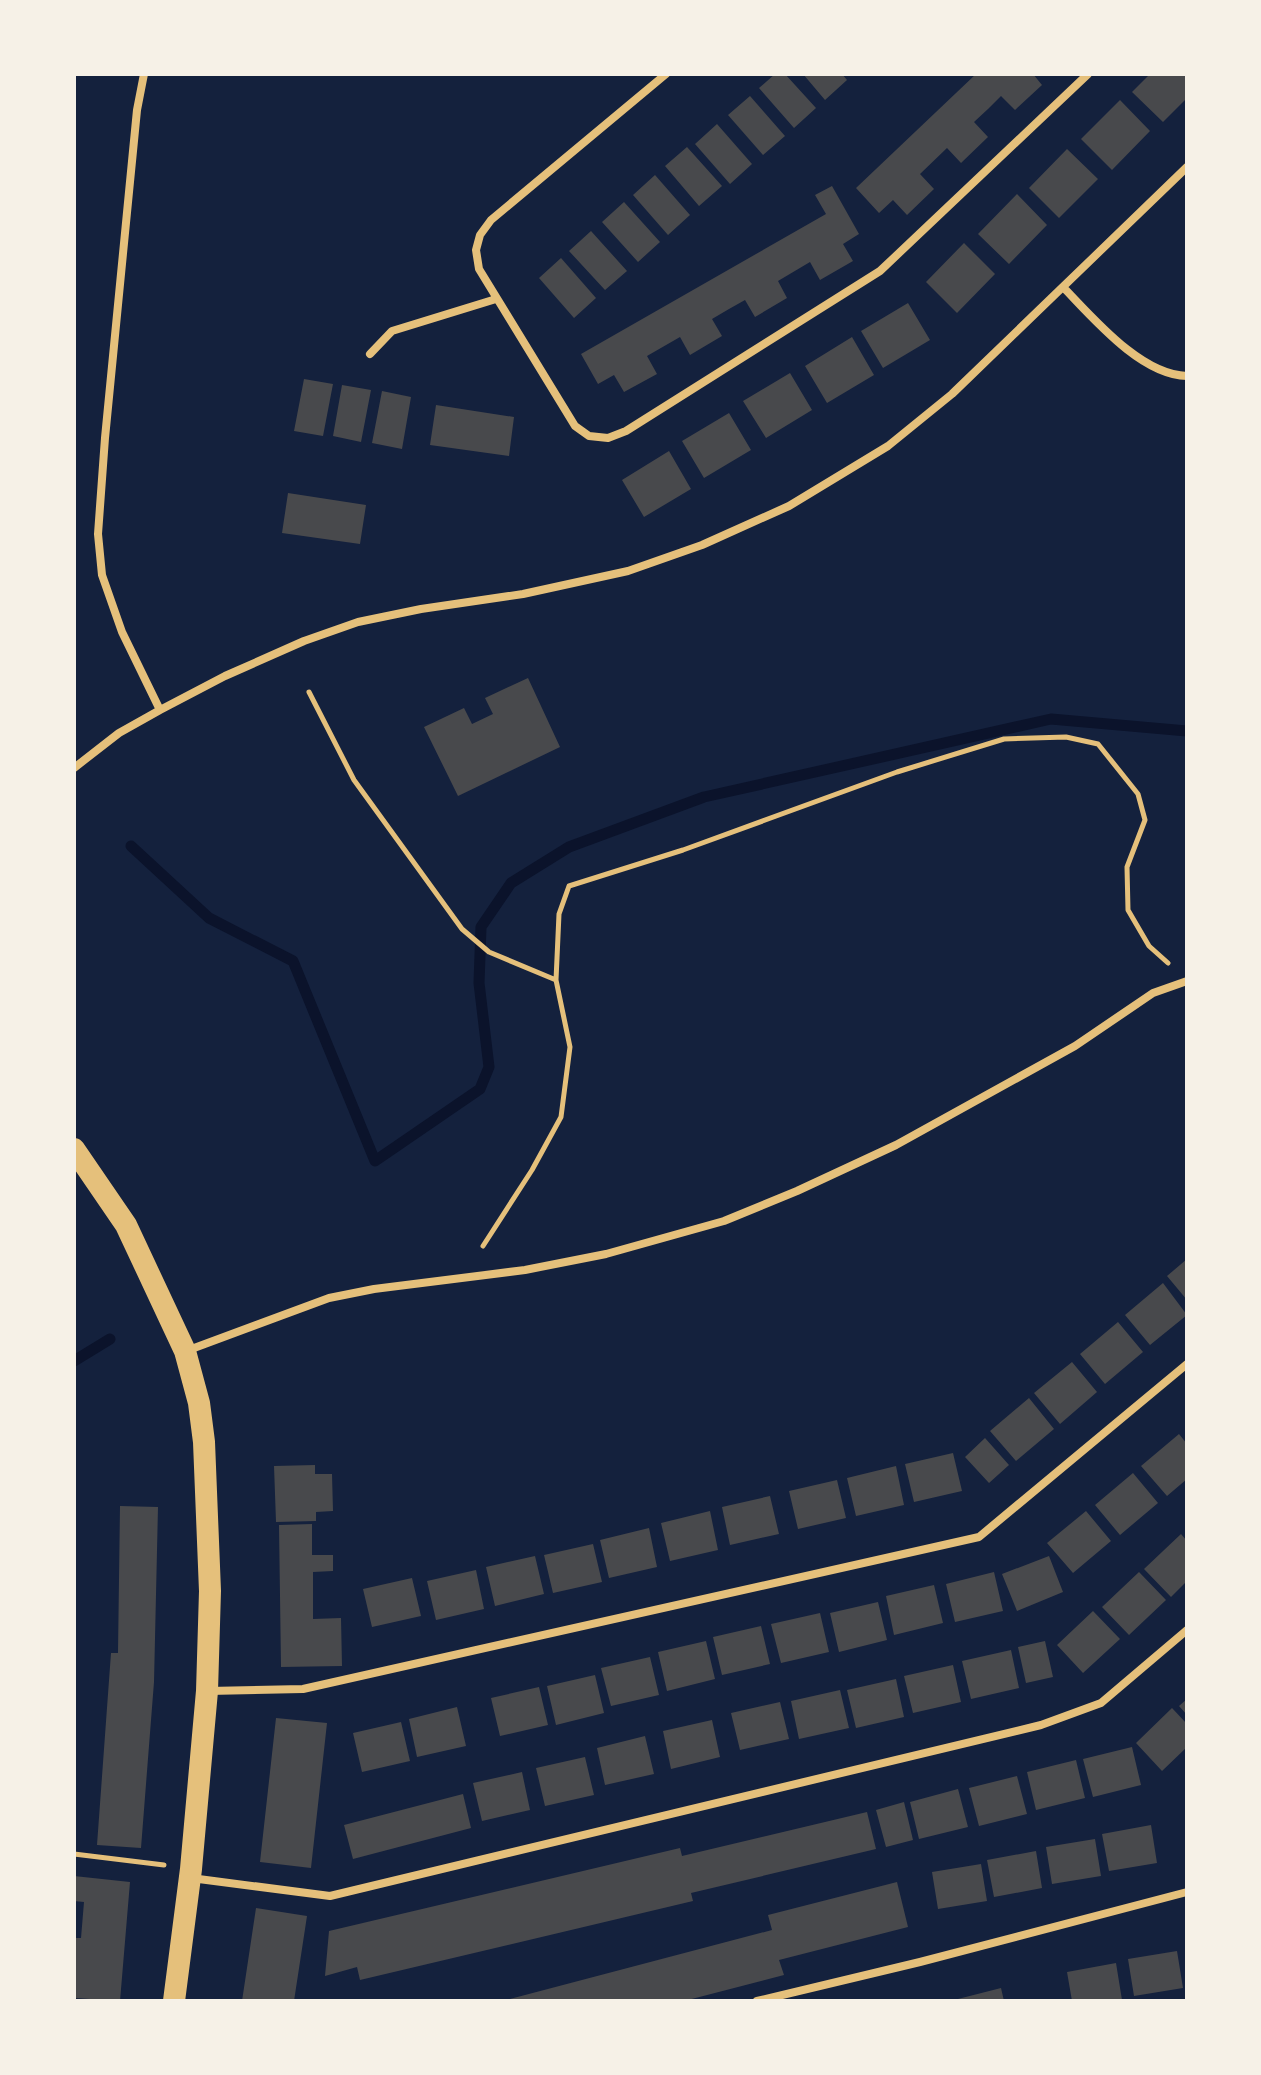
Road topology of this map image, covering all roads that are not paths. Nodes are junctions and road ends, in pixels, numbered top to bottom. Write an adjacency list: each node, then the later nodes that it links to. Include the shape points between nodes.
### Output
1 (144, 74): 9 (street, via 98,534 102,575 117,618)
2 (666, 74): 6 (street, via 491,220 476,250 479,269)
3 (1088, 74): 6 (street, via 880,271 608,438 589,436 575,426)
4 (1187, 167): 5 (street)
5 (1063, 287): 8 (street, via 1142,361); 9 (street, via 952,394 888,446 789,506 628,571 358,622 225,676)
6 (496, 299): 7 (street, via 392,331)
7 (370, 354)
8 (1187, 376)
9 (160, 710): 10 (street)
10 (74, 768)
11 (1187, 981): 13 (street, via 1153,993 1075,1046 896,1145 724,1221 606,1254 329,1298)
12 (74, 1149): 13 (highway, via 126,1225)
13 (185, 1351): 16 (highway, via 204,1442 210,1591)
14 (1187, 1364): 16 (street, via 979,1537 303,1689)
15 (1187, 1630): 17 (street, via 1101,1703 1041,1725 330,1896)
16 (207, 1691): 17 (highway)
17 (191, 1873): 19 (highway)
18 (1187, 1892): 20 (street)
19 (174, 2001)
20 (757, 2001)

